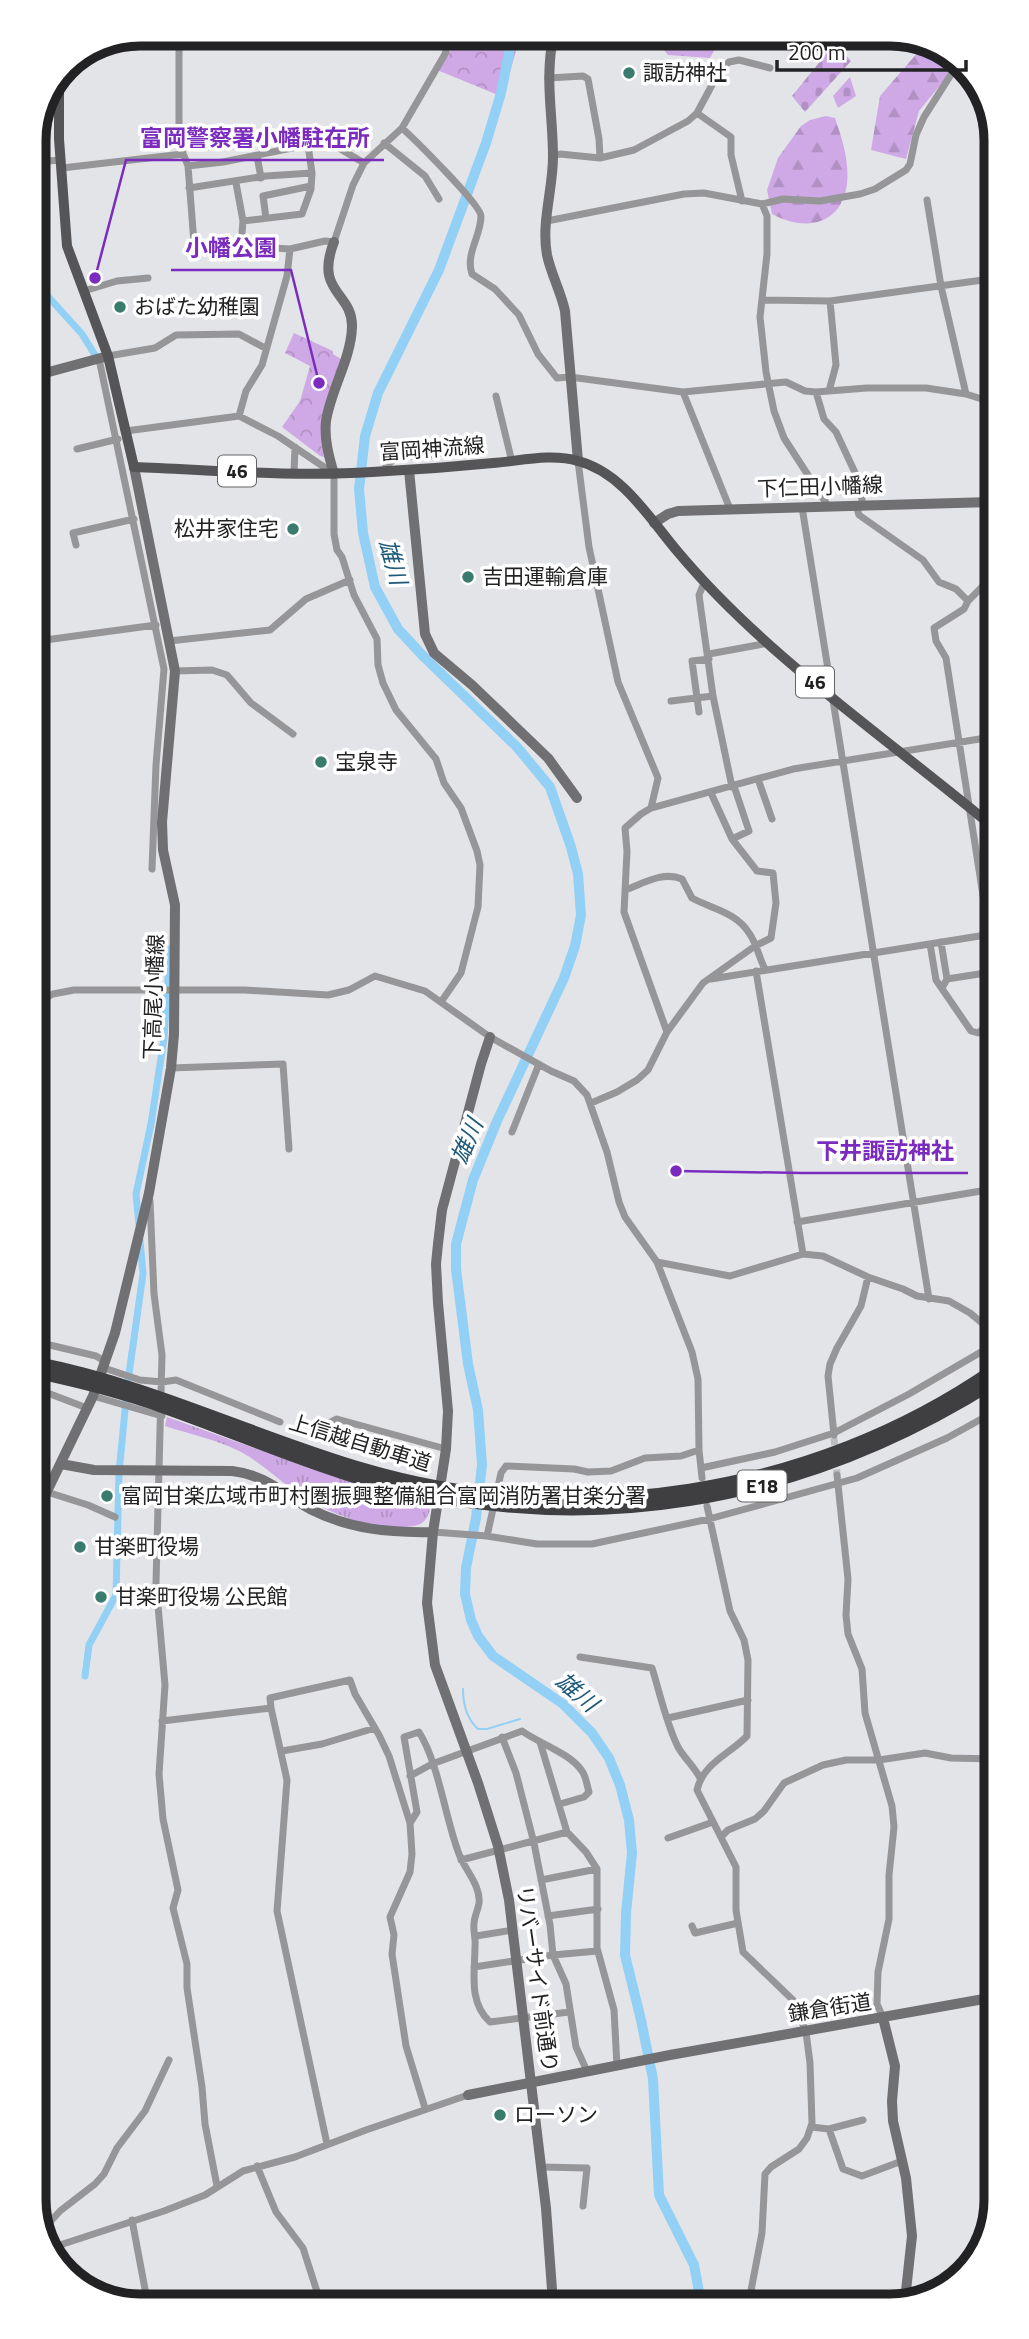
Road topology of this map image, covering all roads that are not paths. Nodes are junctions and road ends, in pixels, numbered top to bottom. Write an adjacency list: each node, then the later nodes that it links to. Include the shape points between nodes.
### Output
1 (179, 45): 12 (street, via 179,143)
2 (446, 45): 9 (street)
3 (552, 46): 6 (street)
4 (770, 68): 8 (street, via 729,62)
5 (953, 71): 28 (street, via 923,117 906,170 860,194)
6 (547, 78): 14 (street); 15 (street, via 588,79)
7 (59, 92): 18 (main road)
8 (696, 113): 15 (street, via 634,150); 27 (street, via 731,137)
9 (402, 128): 10 (street); 44 (street, via 478,209 481,218 472,274 495,289 519,315 538,354 557,378)
10 (384, 143): 17 (street); 25 (street, via 425,176)
11 (308, 145): 13 (street); 17 (street, via 332,144); 20 (street)
12 (184, 155): 18 (street, via 92,167); 19 (street)
13 (257, 156): 19 (street); 21 (street)
14 (553, 156): 15 (street); 31 (street)
15 (600, 158)
16 (46, 163): 18 (street)
17 (364, 163): 32 (street)
18 (61, 164): 38 (main road, via 67,246)
19 (188, 166): 24 (street)
20 (312, 173): 21 (street); 23 (street)
21 (261, 178): 22 (street)
22 (236, 183): 24 (street); 30 (street)
23 (311, 186): 29 (street, via 302,214); 29 (street, via 263,196)
24 (190, 188): 33 (street, via 194,243)
25 (439, 199)
26 (927, 200): 37 (street)
27 (742, 201): 28 (street); 31 (street, via 684,194)
28 (762, 204): 39 (street, via 767,216)
29 (266, 218): 30 (street)
30 (243, 221): 33 (street)
31 (547, 221): 44 (street, via 547,257 563,298)
32 (334, 242): 34 (street); 64 (street, via 328,275 352,320 326,421 326,443)
33 (241, 246): 34 (street)
34 (289, 249): 41 (street, via 287,276)
35 (148, 278): 38 (street)
36 (984, 280): 37 (street)
37 (941, 286): 40 (street); 49 (street)
38 (84, 291): 42 (main road)
39 (763, 300): 40 (street); 45 (street, via 760,317)
40 (830, 301): 46 (street, via 836,365)
41 (265, 348): 42 (street, via 239,334 176,335 155,348); 52 (street)
42 (104, 358): 43 (street); 53 (main road)
43 (46, 373)
44 (570, 377): 47 (street); 57 (street)
45 (769, 385): 47 (street); 48 (street, via 786,382); 67 (street, via 784,438)
46 (829, 391): 48 (street); 49 (street, via 926,388)
47 (683, 392): 69 (street)
48 (816, 393): 66 (street, via 824,419 836,432 858,479)
49 (967, 394): 51 (street)
50 (496, 396): 58 (street)
51 (984, 400)
52 (239, 416): 53 (street); 54 (street)
53 (122, 435): 55 (street); 59 (main road); 70 (street)
54 (295, 447): 60 (street); 63 (street)
55 (77, 449)
56 (440, 454): 62 (street, via 392,460)
57 (578, 461): 58 (main road, 富岡神流線 / 46); 71 (main road, 富岡神流線 / 46, via 613,479); 100 (street, via 589,547 618,682 658,778)
58 (512, 462): 61 (main road, 富岡神流線 / 46)
59 (134, 467): 63 (main road, 富岡神流線 / 46); 80 (street, 下高尾小幡線)
60 (324, 467)
61 (409, 470): 62 (main road, 富岡神流線 / 46); 98 (street, via 425,634 434,653 548,758)
62 (378, 472): 64 (main road, 富岡神流線 / 46)
63 (294, 473): 64 (main road, 富岡神流線 / 46)
64 (337, 474): 73 (street, via 334,534)
65 (984, 502): 66 (street, 下仁田小幡線)
66 (859, 505): 67 (street, 下仁田小幡線); 77 (street, via 859,515 923,560 939,582)
67 (828, 506): 68 (street, 下仁田小幡線)
68 (802, 507): 69 (street, 下仁田小幡線); 85 (street)
69 (730, 509): 71 (street, 下仁田小幡線, via 678,511)
70 (134, 519): 72 (street, via 73,533); 78 (street)
71 (654, 523): 74 (main road, 富岡神流線 / 46)
72 (76, 545)
73 (350, 580): 80 (street, via 306,599 270,630); 120 (street, via 377,639 383,683 396,710 436,759 477,851 478,907 461,973)
74 (704, 583): 81 (main road, 富岡神流線 / 46); 82 (street, via 699,595)
75 (984, 583): 76 (street)
76 (982, 587): 77 (street)
77 (968, 601): 91 (street, via 964,610 934,628 946,658)
78 (156, 625): 79 (street); 94 (street, via 164,669)
79 (45, 640)
80 (169, 641): 83 (street, 下高尾小幡線)
81 (769, 643): 82 (street); 85 (main road, 富岡神流線 / 46)
82 (709, 656): 84 (street); 86 (street, via 692,661)
83 (175, 671): 89 (street, via 212,670 227,675 251,703); 94 (street, 下高尾小幡線)
84 (713, 696): 86 (street); 96 (street)
85 (832, 696): 92 (main road, 富岡神流線 / 46); 93 (street)
86 (697, 699): 87 (street); 88 (street)
87 (671, 701)
88 (699, 712)
89 (293, 734)
90 (984, 738): 91 (street)
91 (958, 743): 92 (street); 99 (street)
92 (899, 750): 93 (street); 99 (main road, 富岡神流線 / 46)
93 (842, 760): 95 (street); 111 (street)
94 (162, 766): 104 (street); 118 (street, 下高尾小幡線, via 162,839 174,897)
95 (758, 779): 96 (street); 101 (street)
96 (733, 787): 97 (street); 103 (street, via 749,831)
97 (711, 793): 100 (street); 103 (street)
98 (577, 798)
99 (969, 807): 102 (main road, 富岡神流線 / 46); 106 (street)
100 (651, 808): 105 (street, via 625,828)
101 (772, 819)
102 (984, 819)
103 (732, 839): 110 (street, via 757,871 773,873 776,903 771,938)
104 (152, 869)
105 (625, 890): 110 (street, via 664,875 682,878 692,898 738,920); 122 (street, via 624,912)
106 (984, 894)
107 (984, 935): 108 (street)
108 (941, 942): 109 (street); 116 (street)
109 (930, 944): 111 (street); 117 (street, via 936,980)
110 (755, 946): 112 (street); 115 (street)
111 (874, 953): 112 (street); 131 (street)
112 (765, 970): 113 (street)
113 (756, 971): 115 (street); 132 (street)
114 (984, 972): 116 (street)
115 (711, 979): 122 (street, via 703,983)
116 (947, 979): 117 (street)
117 (942, 988): 121 (street, via 971,1031)
118 (174, 990): 119 (street, via 74,990); 120 (street, via 328,995 375,976 425,991); 125 (street, 下高尾小幡線)
119 (46, 997)
120 (441, 1002): 123 (street)
121 (984, 1027)
122 (667, 1032): 126 (street, via 648,1070 617,1092)
123 (491, 1037): 124 (street); 155 (street, リバーサイド前通り, via 442,1210 438,1244)
124 (538, 1063): 126 (street, via 574,1081); 127 (street)
125 (171, 1068): 128 (street, via 283,1064); 130 (street, 下高尾小幡線)
126 (591, 1103): 134 (street, via 625,1217)
127 (512, 1132)
128 (289, 1149)
129 (984, 1190): 131 (street)
130 (149, 1193): 140 (street, 下高尾小幡線); 145 (street)
131 (914, 1201): 132 (street); 136 (street)
132 (797, 1222): 133 (street)
133 (803, 1254): 134 (street, via 730,1276); 135 (street, via 835,1260)
134 (657, 1262): 156 (street, via 695,1366)
135 (868, 1277): 136 (street); 154 (street, via 861,1306 830,1364)
136 (929, 1299): 137 (street, via 949,1301)
137 (984, 1324)
138 (45, 1344): 140 (street, via 96,1356)
139 (984, 1350): 154 (street)
140 (105, 1365): 145 (street, via 140,1380); 148 (street, 下高尾小幡線)
141 (45, 1366): 144 (highway, 上信越自動車道 / E18)
142 (45, 1374): 144 (highway, 上信越自動車道 / E18)
143 (984, 1376): 165 (highway, 上信越自動車道 / E18, via 877,1435 764,1474 652,1495)
144 (77, 1377): 149 (highway, 上信越自動車道 / E18)
145 (162, 1382): 149 (street); 152 (street, via 185,1382)
146 (984, 1388): 165 (highway, 上信越自動車道 / E18, via 884,1443 769,1484 624,1508 565,1509)
147 (45, 1392): 150 (street)
148 (93, 1396): 149 (street); 150 (street, 下高尾小幡線)
149 (164, 1407): 159 (street); 165 (highway, 上信越自動車道 / E18, via 332,1469)
150 (87, 1408): 157 (street, 下高尾小幡線)
151 (984, 1418): 162 (street, via 907,1457)
152 (280, 1422)
153 (327, 1424): 155 (street, via 337,1419)
154 (834, 1435): 158 (street)
155 (446, 1449): 169 (street, リバーサイド前通り)
156 (699, 1450): 158 (street); 170 (street, via 645,1458 611,1471 506,1466)
157 (61, 1464): 159 (street, via 94,1470); 163 (street, 下高尾小幡線)
158 (701, 1468): 161 (street)
159 (160, 1470): 169 (street, via 250,1473 314,1511 356,1527); 175 (street, via 156,1583 165,1685)
160 (837, 1475): 162 (street)
161 (702, 1478)
162 (838, 1485): 168 (street); 182 (street, via 848,1579 848,1634 862,1669 865,1713)
163 (47, 1492): 164 (street, 下高尾小幡線); 167 (street)
164 (45, 1495)
165 (510, 1501)
166 (707, 1506): 168 (street)
167 (115, 1517)
168 (709, 1519): 170 (street, via 592,1544 537,1544); 172 (street, via 730,1611 744,1640)
169 (436, 1533): 170 (street); 179 (street, リバーサイド前通り, via 427,1603 430,1636 437,1670)
170 (485, 1536)
171 (580, 1657): 174 (street, via 652,1668)
172 (748, 1700): 174 (street); 185 (street, via 747,1736)
173 (271, 1708): 175 (street); 176 (street, via 271,1698 350,1680); 180 (street)
174 (668, 1718): 185 (street, via 680,1750)
175 (162, 1721): 225 (street, via 159,1773 163,1819 178,1890 173,1909 187,1964 205,2124)
176 (375, 1728): 180 (street); 188 (street)
177 (502, 1737): 178 (street, via 522,1731); 179 (street); 192 (street)
178 (540, 1741): 186 (street); 186 (street, via 583,1771 589,1792)
179 (467, 1750): 183 (street); 193 (street, リバーサイド前通り)
180 (282, 1751): 221 (street, via 287,1780 277,1911)
181 (984, 1759): 182 (street, via 925,1753)
182 (879, 1760): 190 (street, via 823,1765 784,1783 755,1819); 210 (street, via 894,1828 889,1919 878,1972 877,2004)
183 (432, 1764): 184 (street); 184 (street, via 421,1733 404,1737); 194 (street)
184 (410, 1776): 188 (street, via 417,1812)
185 (700, 1778): 187 (street, via 698,1790)
186 (560, 1804): 189 (street)
187 (713, 1822): 190 (street); 191 (street)
188 (410, 1823): 217 (street, via 410,1872 390,1917 406,2046)
189 (567, 1832): 192 (street); 195 (street)
190 (721, 1837): 199 (street, via 736,1867)
191 (668, 1838)
192 (534, 1843): 193 (street); 196 (street)
193 (499, 1851): 194 (street); 201 (street, リバーサイド前通り)
194 (461, 1860): 202 (street, via 477,1888)
195 (597, 1869): 196 (street); 197 (street)
196 (541, 1880): 198 (street)
197 (598, 1909): 198 (street); 203 (street)
198 (548, 1916): 204 (street)
199 (738, 1923): 200 (street, via 695,1933); 211 (street, via 743,1952 793,2000)
200 (692, 1926)
201 (513, 1930): 202 (street); 205 (street, リバーサイド前通り)
202 (476, 1936): 206 (street)
203 (597, 1951): 204 (street); 213 (street, via 614,2010)
204 (553, 1955): 205 (street); 208 (street, via 566,1984)
205 (517, 1961): 206 (street); 209 (street, リバーサイド前通り)
206 (474, 1968): 209 (street, via 475,1999 490,2022)
207 (984, 1999): 210 (street, 鎌倉街道)
208 (569, 2012): 209 (street); 214 (street, via 576,2047)
209 (524, 2017): 215 (street, リバーサイド前通り)
210 (883, 2018): 211 (street, 鎌倉街道); 222 (street, via 895,2066 893,2121)
211 (806, 2032): 213 (street, 鎌倉街道); 219 (street)
212 (169, 2060): 228 (street, via 145,2111 104,2174)
213 (621, 2065): 214 (street)
214 (587, 2071): 215 (street)
215 (532, 2081): 216 (street); 224 (street, リバーサイド前通り)
216 (468, 2095): 217 (street)
217 (425, 2109): 221 (street)
218 (863, 2120): 220 (street)
219 (811, 2126): 220 (street); 234 (street, via 799,2149 765,2174 762,2233)
220 (829, 2129): 222 (street, via 843,2169 862,2176)
221 (327, 2144): 223 (street)
222 (902, 2161): 230 (street, via 912,2236)
223 (257, 2166): 225 (street); 232 (street, via 276,2212 303,2248)
224 (541, 2167): 226 (street, via 587,2168); 233 (street, リバーサイド前通り)
225 (217, 2186): 227 (street, via 195,2199)
226 (583, 2206)
227 (132, 2220): 229 (street); 231 (street)
228 (48, 2224)
229 (58, 2247)
230 (906, 2292)
231 (146, 2293)
232 (318, 2293)
233 (553, 2294)
234 (750, 2294)

